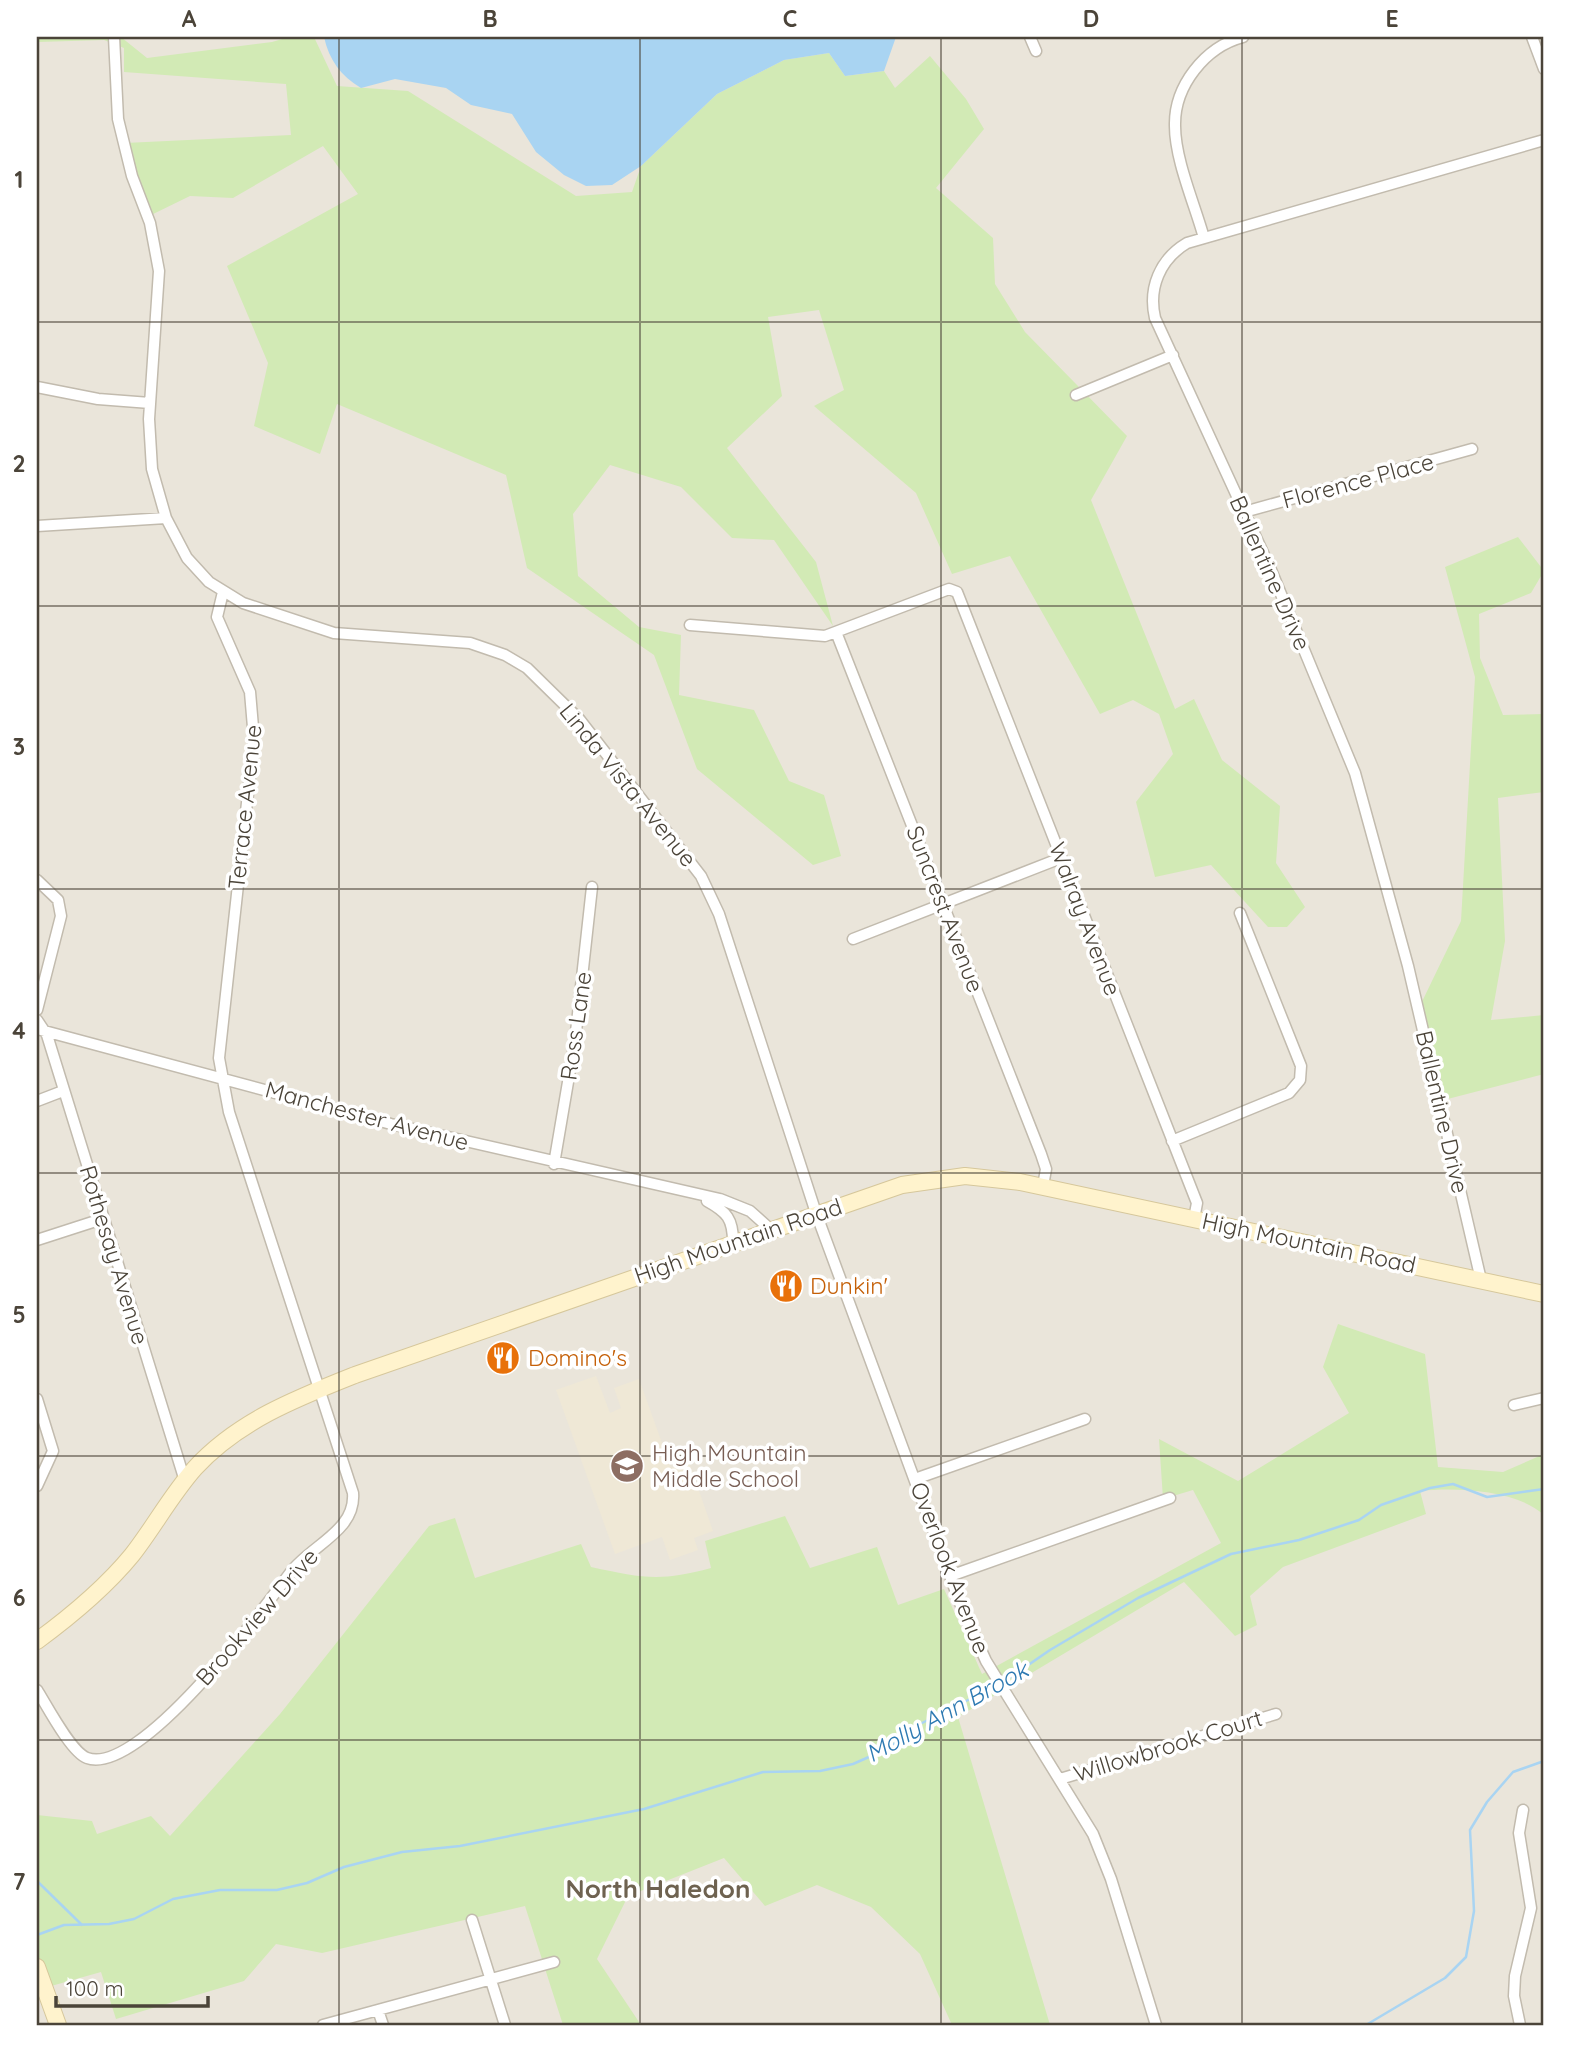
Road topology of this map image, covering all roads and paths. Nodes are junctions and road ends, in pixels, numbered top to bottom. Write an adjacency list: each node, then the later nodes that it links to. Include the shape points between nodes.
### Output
1 (114, 37): 12 (street, via 118,120 150,223 159,271)
2 (1030, 37): 5 (street)
3 (1243, 37): 8 (street, via 1208,54 1193,72 1177,108 1177,143)
4 (1532, 37): 6 (street)
5 (1036, 51)
6 (1544, 69)
7 (1544, 141): 8 (street, Ballentine Drive)
8 (1204, 238): 9 (street, Ballentine Drive, via 1174,252 1154,286 1155,318)
9 (1173, 355): 11 (street); 14 (street, Ballentine Drive)
10 (37, 387): 12 (street)
11 (1076, 395)
12 (150, 403): 15 (street, via 152,469)
13 (1472, 449): 14 (street, Florence Place)
14 (1244, 512): 42 (street, Ballentine Drive, via 1340,735 1367,810)
15 (166, 518): 16 (street); 17 (street, via 187,558)
16 (37, 526)
17 (223, 592): 29 (street, Terrace Avenue, via 217,617 250,692 254,739 224,1009); 36 (street, Linda Vista Avenue, via 334,633 478,645 527,668 580,720 709,888)
18 (690, 625): 19 (street, Walray Avenue, via 825,636)
19 (836, 632): 20 (street, Walray Avenue, via 949,589 957,592); 23 (street, Suncrest Avenue)
20 (1061, 858): 23 (street); 32 (street, Walray Avenue)
21 (37, 880): 26 (street, via 58,900 61,916)
22 (592, 887): 33 (street, Ross Lane, via 575,1041)
23 (943, 904): 25 (street); 34 (street, Suncrest Avenue, via 1046,1169)
24 (1240, 913): 32 (street, via 1301,1066 1300,1080 1289,1093)
25 (853, 939)
26 (37, 1010)
27 (37, 1020): 28 (street, Rothesay Avenue)
28 (40, 1030): 29 (street, Manchester Avenue); 30 (street, Rothesay Avenue)
29 (221, 1077): 33 (street, Manchester Avenue); 44 (street, Terrace Avenue)
30 (63, 1091): 31 (street); 37 (street, Rothesay Avenue)
31 (37, 1101)
32 (1172, 1141): 38 (street, Walray Avenue, via 1197,1203)
33 (554, 1164): 35 (street, Manchester Avenue)
34 (1043, 1186): 36 (street, High Mountain Road, via 975,1176 923,1180); 38 (street, High Mountain Road)
35 (699, 1195): 39 (street, Manchester Avenue, via 736,1204); 41 (street, Manchester Avenue, via 729,1215)
36 (816, 1213): 39 (street, High Mountain Road); 49 (street, Overlook Avenue)
37 (102, 1219): 40 (street); 50 (street, Rothesay Avenue)
38 (1194, 1219): 42 (street, High Mountain Road)
39 (769, 1228): 41 (street, High Mountain Road)
40 (37, 1240)
41 (733, 1242): 44 (street, High Mountain Road)
42 (1481, 1280): 43 (street, High Mountain Road)
43 (1544, 1294)
44 (319, 1389): 50 (street, High Mountain Road, via 235,1434); 55 (street, Brookview Drive, via 353,1493 352,1510 341,1529 303,1556 218,1666 168,1715 105,1760 81,1755)
45 (1544, 1398): 47 (street)
46 (37, 1399): 51 (street, via 53,1451)
47 (1514, 1405)
48 (1085, 1419): 49 (street)
49 (915, 1479): 53 (street, Overlook Avenue)
50 (185, 1481): 54 (street, High Mountain Road, via 113,1576)
51 (37, 1486)
52 (1170, 1498): 53 (street)
53 (950, 1576): 57 (street, Overlook Avenue, via 995,1675)
54 (37, 1640)
55 (37, 1690)
56 (1276, 1714): 57 (street, Willowbrook Court)
57 (1060, 1779): 70 (street, Overlook Avenue, via 1103,1856)
58 (1523, 1810): 60 (street, via 1520,1833)
59 (1544, 1903): 60 (street)
60 (1531, 1908): 71 (street, via 1515,1976)
61 (472, 1920): 64 (street)
62 (554, 1962): 64 (street)
63 (37, 1968): 66 (street)
64 (490, 1977): 65 (street); 69 (street)
65 (379, 2010): 67 (street); 68 (street)
66 (58, 2025)
67 (323, 2025)
68 (383, 2025)
69 (505, 2025)
70 (1156, 2025)
71 (1520, 2025)

